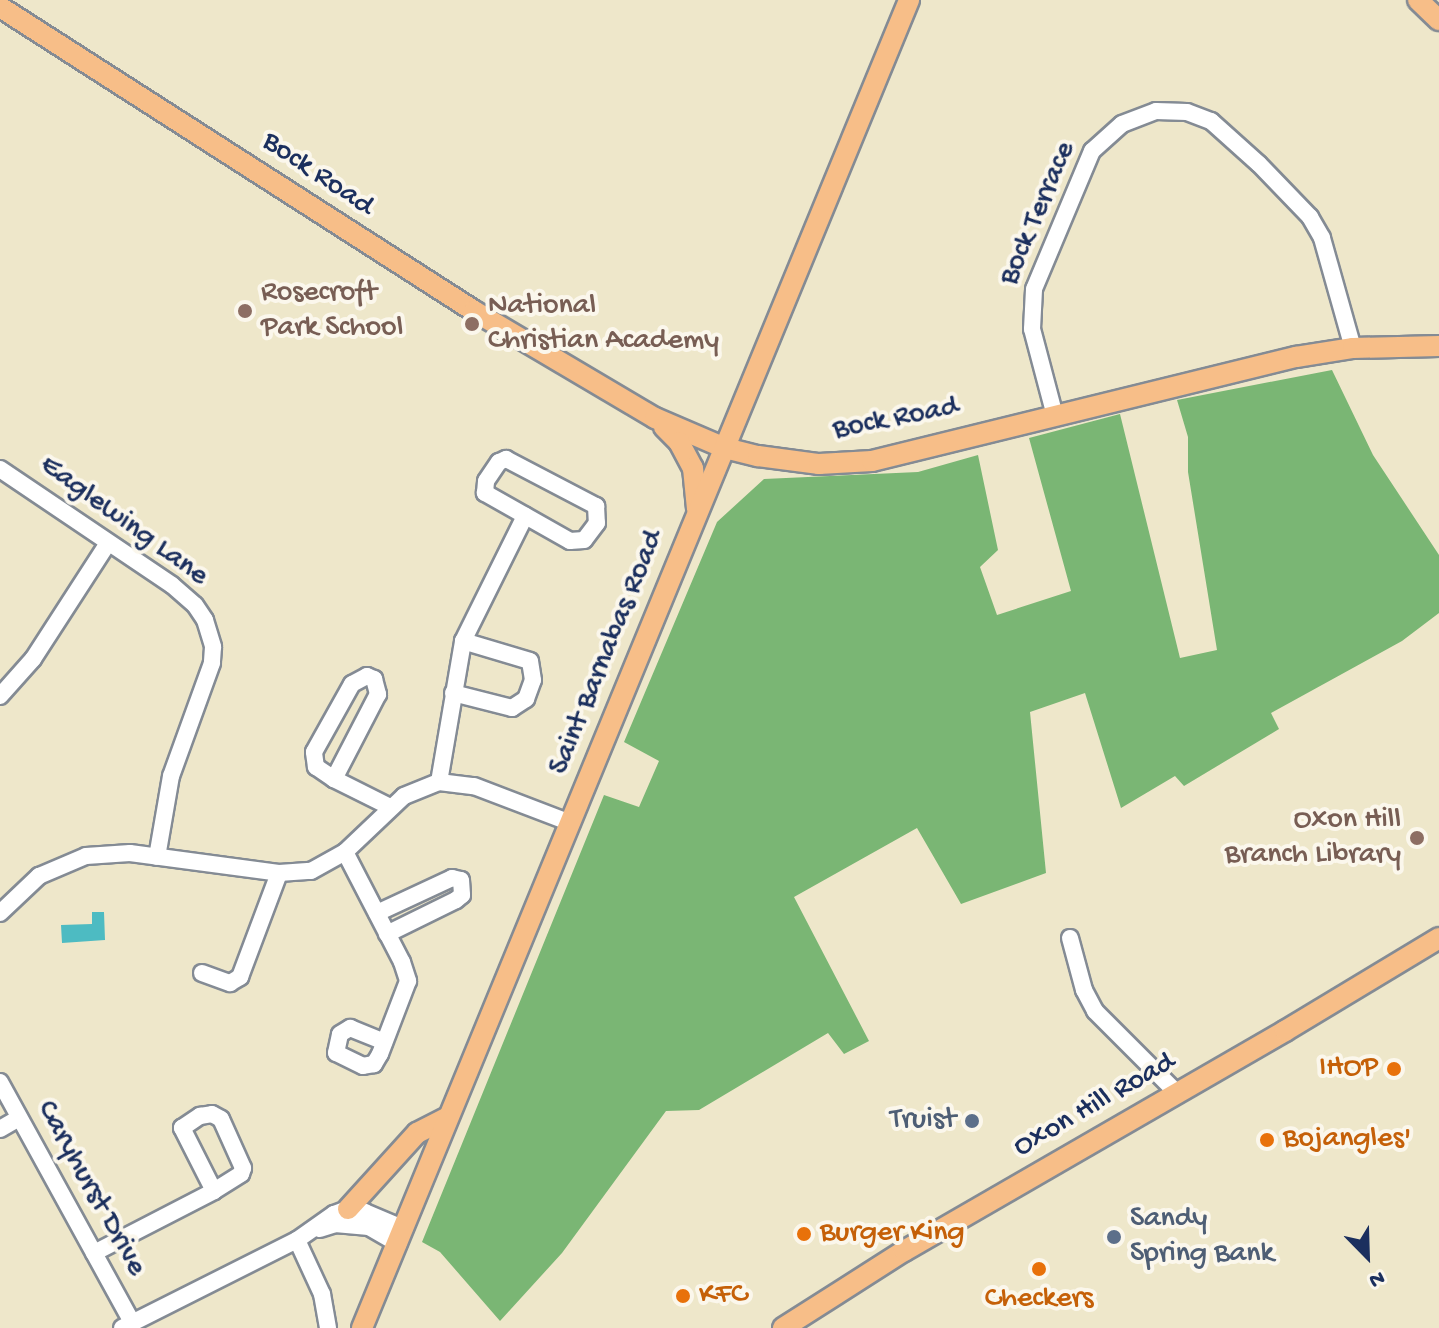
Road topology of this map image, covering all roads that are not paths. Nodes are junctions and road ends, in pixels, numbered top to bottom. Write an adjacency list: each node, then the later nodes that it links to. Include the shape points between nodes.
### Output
1 (909, 0): 9 (main road, Saint Barnabas Road)
2 (1418, 0): 4 (main road)
3 (0, 7): 8 (main road, Bock Road, via 474,311)
4 (1439, 20)
5 (1439, 346): 6 (main road, Bock Road)
6 (1353, 348): 7 (main road, Bock Road, via 1246,367); 7 (street, Bock Terrace, via 1322,238 1310,217 1211,121 1187,112 1156,111 1122,124 1092,151 1034,289 1032,329)
7 (1055, 416): 9 (main road, Bock Road, via 860,463 796,463)
8 (655, 418): 9 (main road, Bock Road); 12 (main road, via 679,442 693,468)
9 (725, 448): 12 (main road, Saint Barnabas Road)
10 (0, 469): 13 (street, Eaglewing Lane)
11 (525, 516): 11 (street, via 485,493 486,481 499,462 513,461 590,500 598,513 588,536 577,543); 14 (street)
12 (697, 517): 20 (main road, Saint Barnabas Road)
13 (108, 543): 16 (street, via 33,659); 22 (street, Eaglewing Lane, via 188,597 205,620 213,647 210,672 171,776)
14 (463, 641): 15 (street); 15 (street, via 523,657 534,673 526,699 512,708)
15 (453, 693): 18 (street)
16 (0, 696)
17 (334, 779): 17 (street, via 316,767 314,752 352,684 367,676 374,679 378,694); 19 (street)
18 (439, 782): 19 (street); 20 (street, via 474,786)
19 (390, 807): 21 (street)
20 (571, 823): 34 (main road, Saint Barnabas Road)
21 (345, 852): 23 (street, via 311,871); 25 (street)
22 (157, 857): 23 (street); 24 (street, via 110,853 74,860 30,882)
23 (279, 873): 29 (street, via 240,977 230,983)
24 (0, 913)
25 (377, 913): 26 (street); 26 (street, via 457,877 463,887 456,900)
26 (387, 934): 30 (street, via 408,981)
27 (1070, 938): 32 (street, via 1095,1011)
28 (1439, 938): 32 (main road, Oxon Hill Road)
29 (202, 973)
30 (384, 1042): 30 (street, via 367,1067 342,1058 335,1048 344,1030)
31 (0, 1082): 33 (street, Caryhurst Drive)
32 (1178, 1094): 44 (main road, Oxon Hill Road, via 924,1239)
33 (19, 1118): 35 (street); 40 (street, Caryhurst Drive)
34 (446, 1118): 37 (main road, via 417,1133); 39 (main road, Saint Barnabas Road)
35 (0, 1129)
36 (214, 1191): 36 (street, via 243,1168 221,1119 205,1114 182,1128); 40 (street)
37 (348, 1209): 38 (street); 39 (street, via 387,1218)
38 (304, 1236): 39 (street, via 335,1224); 41 (street); 42 (street)
39 (402, 1237): 43 (main road, Saint Barnabas Road)
40 (94, 1253): 41 (street, Caryhurst Drive)
41 (127, 1325)
42 (328, 1328)
43 (362, 1328)
44 (783, 1328)

